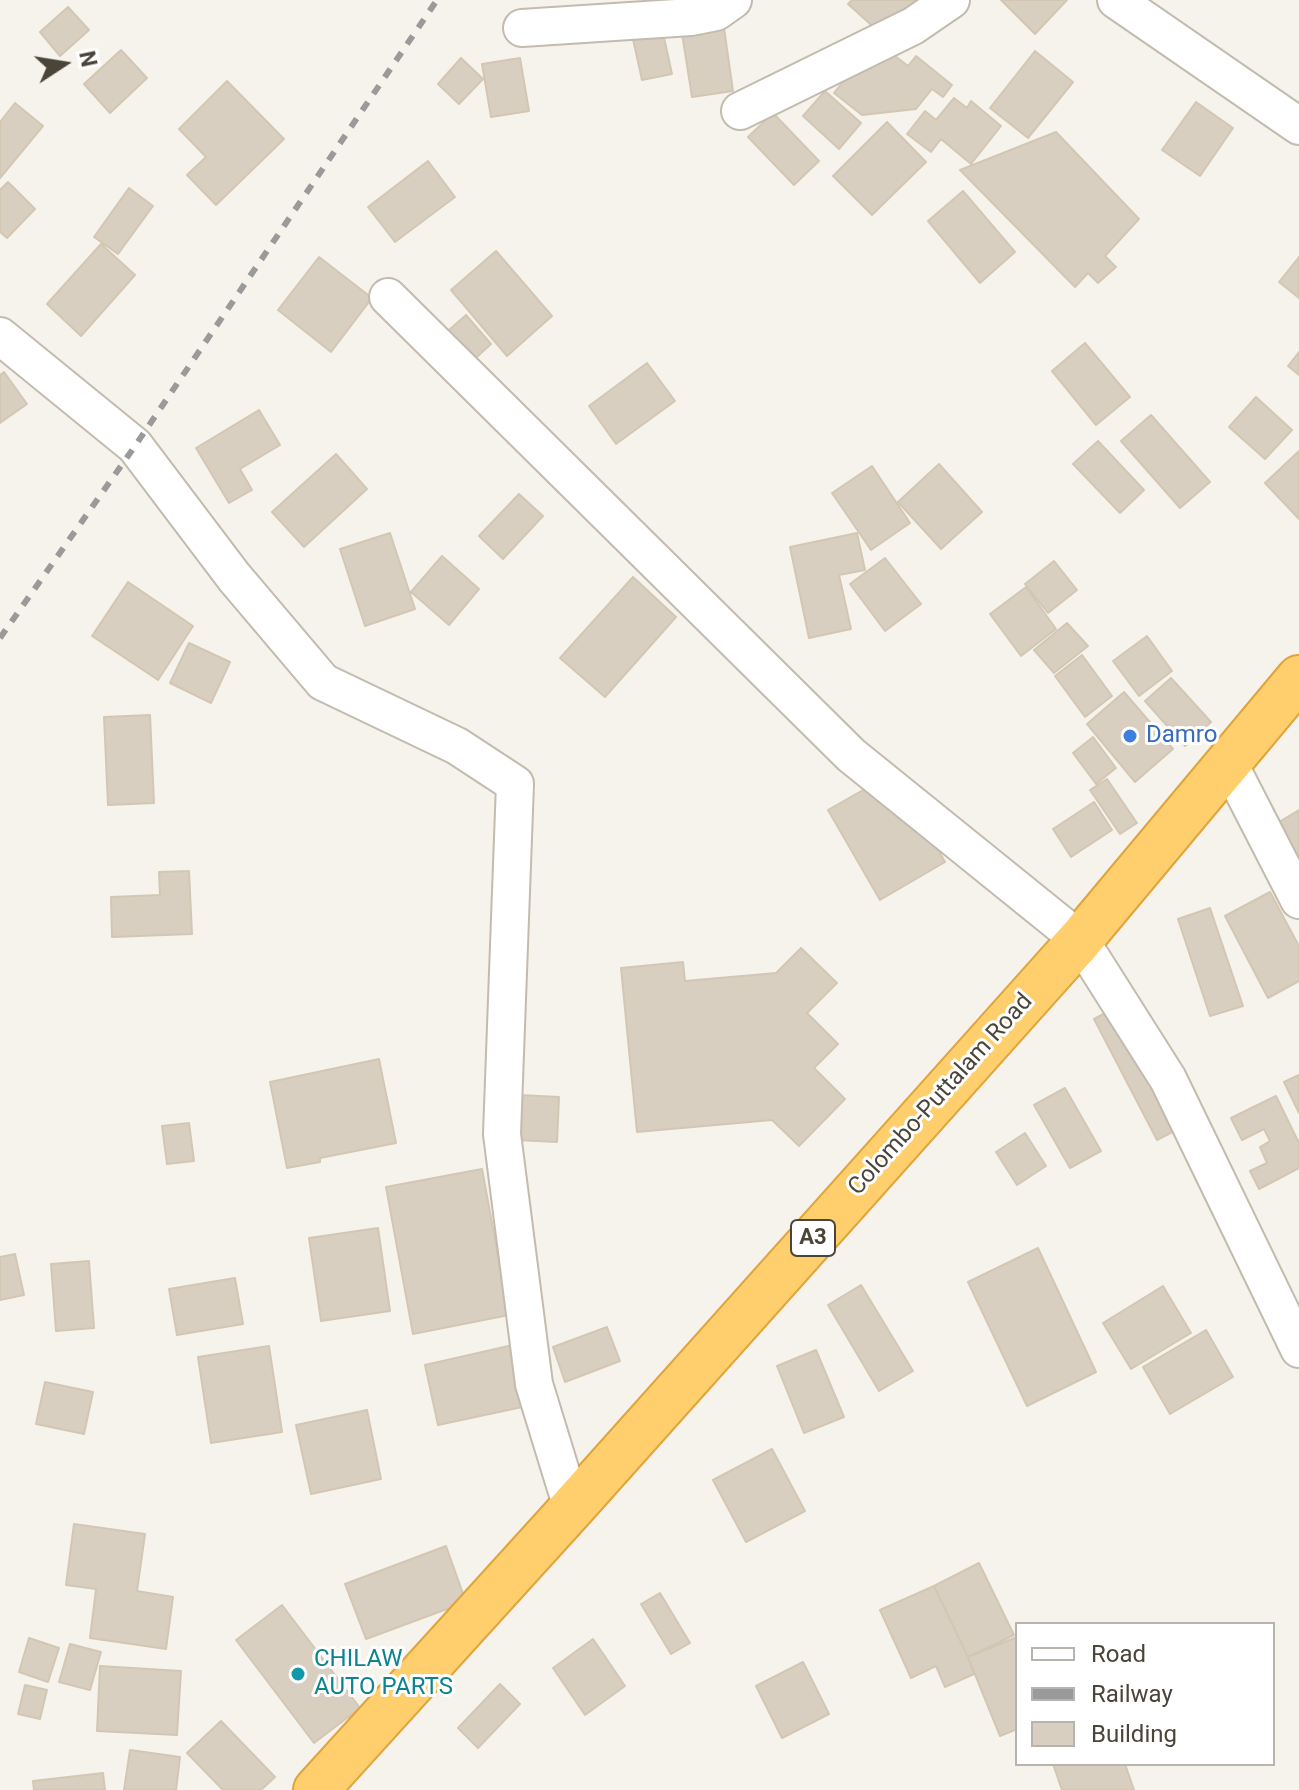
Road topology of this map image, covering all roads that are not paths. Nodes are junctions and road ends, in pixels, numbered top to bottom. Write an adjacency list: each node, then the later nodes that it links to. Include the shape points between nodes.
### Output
1 (733, 0): 4 (street, via 716,12 691,17)
2 (951, 0): 5 (street, via 913,26)
3 (1116, 0): 6 (street)
4 (522, 28)
5 (740, 111)
6 (1299, 126)
7 (388, 297): 12 (street, via 851,755)
8 (0, 336): 14 (street, via 135,446 234,577 323,682 457,746 515,784 502,1134 534,1384)
9 (1299, 678): 10 (highway, Colombo-Puttalam Road / A3)
10 (1228, 762): 11 (street); 12 (highway, Colombo-Puttalam Road / A3)
11 (1299, 900)
12 (1080, 940): 13 (street, via 1168,1079); 14 (highway, Colombo-Puttalam Road / A3)
13 (1299, 1349)
14 (572, 1508): 15 (highway, Colombo-Puttalam Road / A3)
15 (316, 1790)

